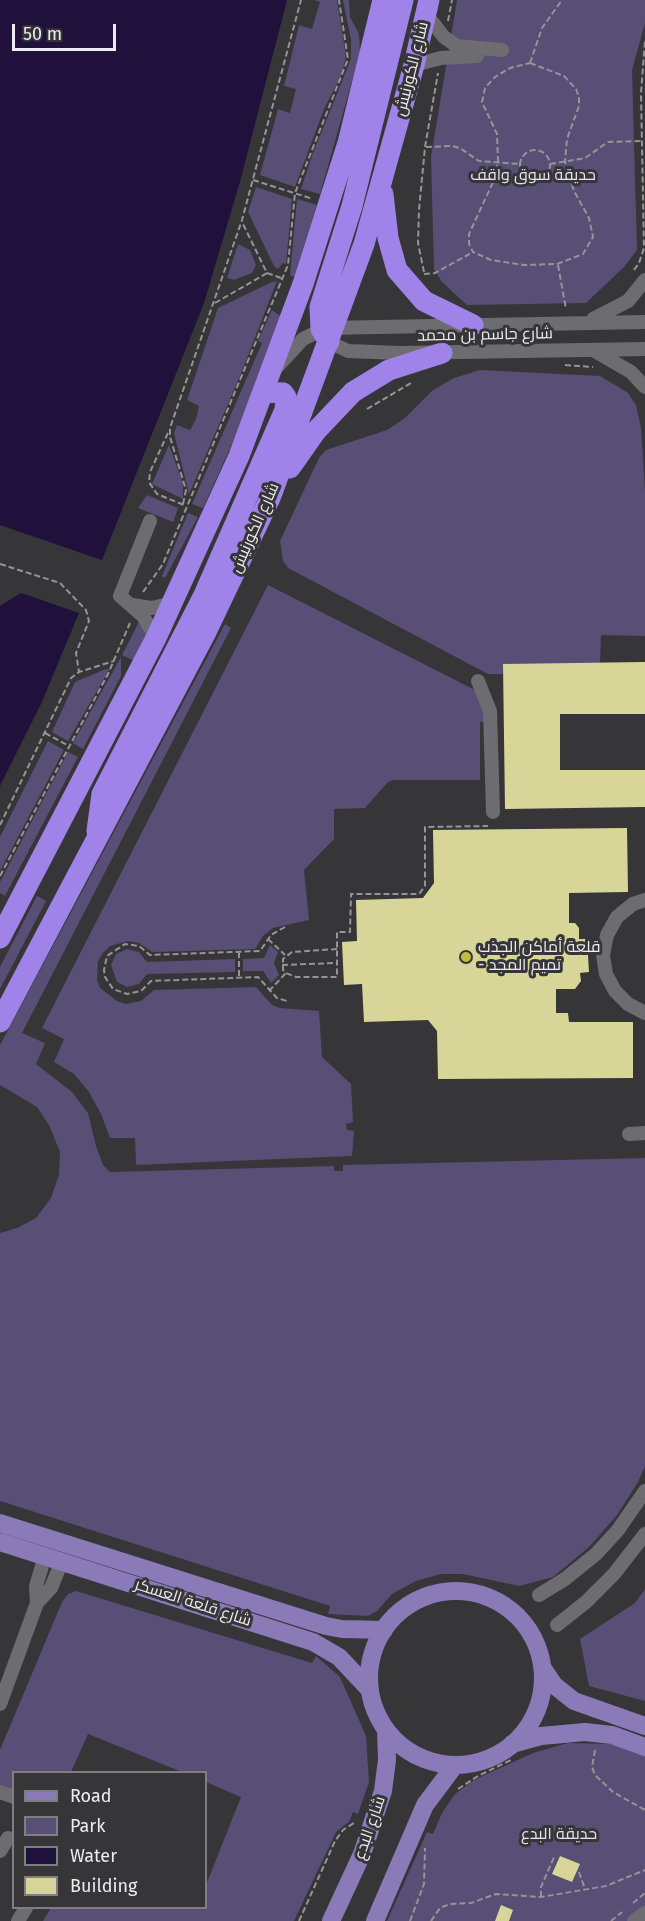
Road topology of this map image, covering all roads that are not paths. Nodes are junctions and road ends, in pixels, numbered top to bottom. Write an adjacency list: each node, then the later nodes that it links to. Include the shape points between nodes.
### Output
1 (383, 0): 14 (highway, via 348,143)
2 (403, 0): 10 (highway, via 352,206 319,311)
3 (427, 7): 4 (highway, شارع الكورنيش); 4 (street, via 444,37 464,48 502,53)
4 (414, 64): 5 (highway, شارع الكورنيش)
5 (383, 179): 9 (highway, via 384,217 397,270 424,301); 10 (highway, شارع الكورنيش)
6 (645, 280): 7 (street, via 628,301)
7 (584, 322): 8 (street, شارع جاسم بن محمد); 9 (street, شارع جاسم بن محمد)
8 (645, 322)
9 (473, 325): 10 (street, شارع جاسم بن محمد)
10 (328, 333): 13 (street, شارع جاسم بن محمد, via 354,352); 14 (street, via 303,339); 16 (highway, شارع الكورنيش)
11 (592, 349): 12 (street, شارع جاسم بن محمد); 13 (street, شارع جاسم بن محمد); 15 (street, via 631,372)
12 (645, 349)
13 (442, 353): 16 (highway, via 389,370 353,392 316,431)
14 (268, 382): 18 (highway); 23 (highway, via 286,397 285,410 204,595 102,794)
15 (645, 387)
16 (270, 498): 23 (highway, شارع الكورنيش, via 206,632)
17 (150, 521): 19 (street, via 121,593 121,599)
18 (173, 603): 19 (street); 20 (highway)
19 (131, 610): 20 (street, via 146,620)
20 (156, 638): 25 (highway)
21 (478, 681): 22 (street, via 490,711)
22 (493, 812)
23 (96, 840): 27 (highway, شارع الكورنيش)
24 (645, 900): 26 (street, via 617,917 607,935 603,955 606,974 615,991)
25 (0, 939)
26 (645, 1013)
27 (0, 1022)
28 (645, 1133): 29 (street)
29 (629, 1134)
30 (645, 1491): 35 (street, via 624,1523 596,1554)
31 (0, 1523): 34 (main road, شارع قلعة العسكر)
32 (645, 1534): 36 (street, via 614,1574)
33 (0, 1542): 34 (main road, شارع قلعة العسكر)
34 (54, 1555): 37 (main road, شارع قلعة العسكر, via 326,1626); 39 (main road, شارع قلعة العسكر, via 313,1642 339,1657); 40 (street, via 36,1586 37,1603)
35 (539, 1595)
36 (557, 1625)
37 (384, 1630): 38 (main road, via 401,1611 423,1598 447,1592 473,1593 497,1602 518,1618 534,1640); 39 (main road, via 371,1658)
38 (542, 1667): 41 (main road, via 554,1685 574,1701); 44 (main road, via 534,1715)
39 (370, 1690): 42 (main road, via 375,1711)
40 (0, 1704)
41 (645, 1726)
42 (386, 1730): 45 (main road, via 416,1756); 47 (main road, شارع البدع, via 386,1776 375,1818)
43 (645, 1747): 44 (main road, via 599,1732 556,1734)
44 (514, 1751): 45 (main road)
45 (455, 1765): 48 (main road, via 425,1805)
46 (645, 1913): 49 (street)
47 (331, 1921)
48 (375, 1921)
49 (634, 1921)

